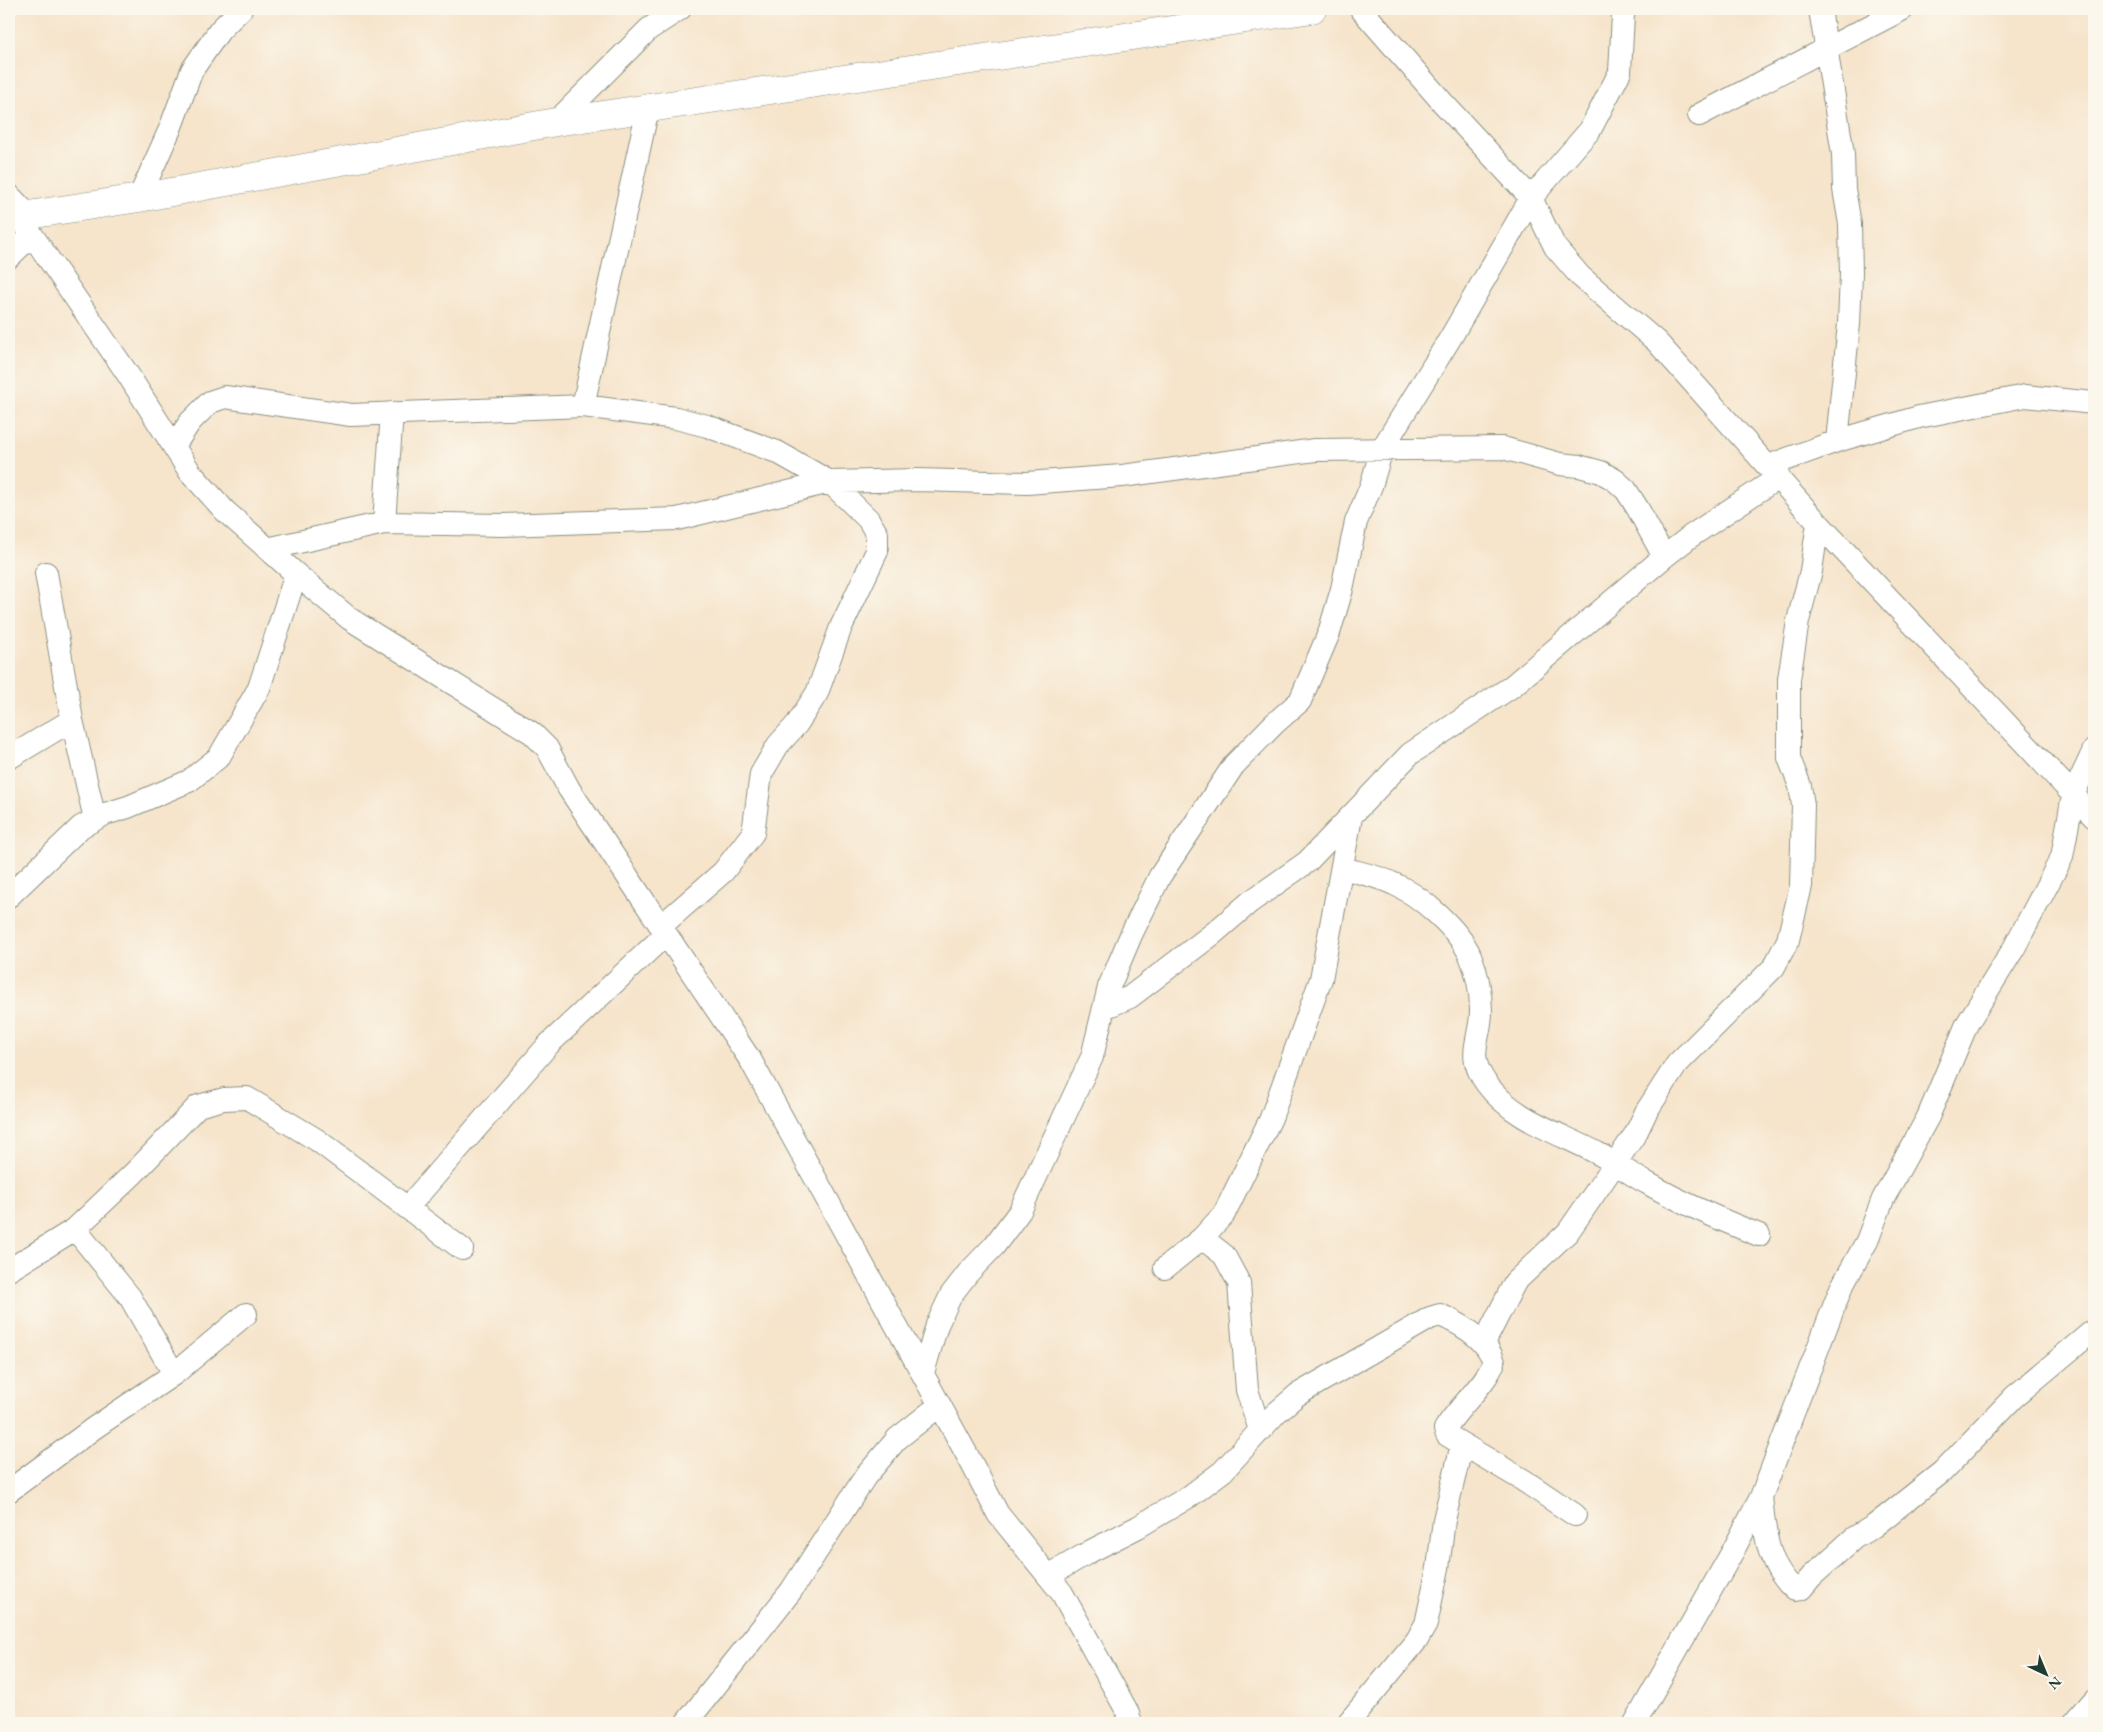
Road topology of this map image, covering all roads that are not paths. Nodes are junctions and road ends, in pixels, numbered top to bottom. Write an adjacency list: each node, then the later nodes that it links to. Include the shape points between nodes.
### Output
1 (241, 9): 12 (street, via 220,30 192,70)
2 (680, 9): 11 (street, via 649,29)
3 (1312, 9): 9 (street)
4 (1361, 9): 13 (street)
5 (1625, 9): 13 (street, via 1620,72 1590,130)
6 (1820, 9): 8 (street)
7 (1903, 9): 8 (street)
8 (1826, 48): 10 (street); 19 (street, via 1843,154 1850,224 1849,324)
9 (648, 108): 11 (street); 17 (street)
10 (1699, 115)
11 (556, 122): 12 (street)
12 (139, 198): 14 (street)
13 (1531, 198): 21 (street); 22 (street, via 1555,247 1580,276 1657,342)
14 (19, 216): 15 (street); 20 (street)
15 (9, 258)
16 (2094, 403): 19 (street, via 2024,396 1919,417)
17 (583, 406): 18 (street); 23 (street, via 676,418 707,426 776,452)
18 (392, 413): 20 (street, via 351,414 225,397 210,402 190,422); 24 (street)
19 (1837, 441): 22 (street)
20 (174, 446): 26 (street, via 190,472)
21 (1382, 449): 23 (street, via 1315,450 1122,476 1027,483); 27 (street, via 1503,448 1601,472 1626,490); 40 (street, via 1356,522 1329,633 1300,701 1234,765 1165,868 1131,934 1109,987)
22 (1773, 472): 25 (street); 27 (street)
23 (830, 482): 24 (street, via 677,520 504,525); 39 (street, via 868,519 876,534 877,551 841,627 817,693 797,724 778,745 761,774 753,833 722,872)
24 (384, 522): 26 (street)
25 (1818, 523): 33 (street); 41 (street, via 1789,679 1789,758 1800,786 1803,805 1801,886 1788,940 1774,967 1677,1064)
26 (267, 549): 29 (street)
27 (1664, 557): 34 (street, via 1511,687 1410,754)
28 (46, 574): 30 (street)
29 (296, 574): 36 (street, via 258,688 219,757 189,781); 39 (street, via 350,619 532,733 547,748 569,789)
30 (72, 720): 32 (street); 36 (street)
31 (2094, 750): 33 (street)
32 (9, 758)
33 (2073, 794): 35 (street); 58 (street, via 2062,857 2014,948 1967,1024 1928,1117 1883,1199 1867,1242 1841,1288)
34 (1351, 817): 37 (street); 40 (street, via 1307,862 1250,902 1130,997)
35 (2094, 817)
36 (95, 819): 38 (street, via 81,827)
37 (1343, 868): 41 (street, via 1393,883 1419,897 1448,925 1469,953 1476,972 1481,1012 1475,1065 1503,1102 1522,1117); 45 (street, via 1322,980 1271,1118 1224,1214)
38 (9, 896)
39 (663, 930): 42 (street, via 550,1044); 52 (street, via 751,1061)
40 (1104, 1008): 52 (street, via 1092,1057 1020,1211 951,1295 937,1325)
41 (1615, 1164): 44 (street, via 1705,1213); 51 (street, via 1568,1232 1515,1282)
42 (407, 1208): 43 (street, via 317,1140 247,1098 224,1099 198,1106); 46 (street)
43 (75, 1229): 48 (street); 53 (street, via 130,1297)
44 (1759, 1235)
45 (1202, 1238): 47 (street); 55 (street, via 1224,1255 1239,1283 1247,1390)
46 (462, 1249)
47 (1165, 1268)
48 (9, 1270)
49 (246, 1314): 53 (street)
50 (2094, 1330): 58 (street, via 2014,1397 1942,1472 1854,1538 1802,1589 1795,1590 1787,1583 1770,1554)
51 (1484, 1344): 55 (street, via 1449,1319 1440,1315 1430,1318 1297,1395); 56 (street, via 1494,1362 1490,1373 1445,1429 1447,1435)
52 (922, 1373): 54 (street)
53 (174, 1374): 57 (street, via 94,1428)
54 (940, 1405): 60 (street, via 998,1514); 62 (street, via 897,1439 865,1477 791,1591)
55 (1260, 1430): 60 (street, via 1223,1471 1190,1496)
56 (1462, 1444): 59 (street); 64 (street, via 1444,1520 1426,1624 1417,1640)
57 (9, 1492)
58 (1761, 1497): 65 (street)
59 (1575, 1515)
60 (1048, 1576): 63 (street, via 1062,1593)
61 (2094, 1698): 66 (street)
62 (686, 1723)
63 (1131, 1723)
64 (1348, 1723)
65 (1635, 1723)
66 (2072, 1723)

